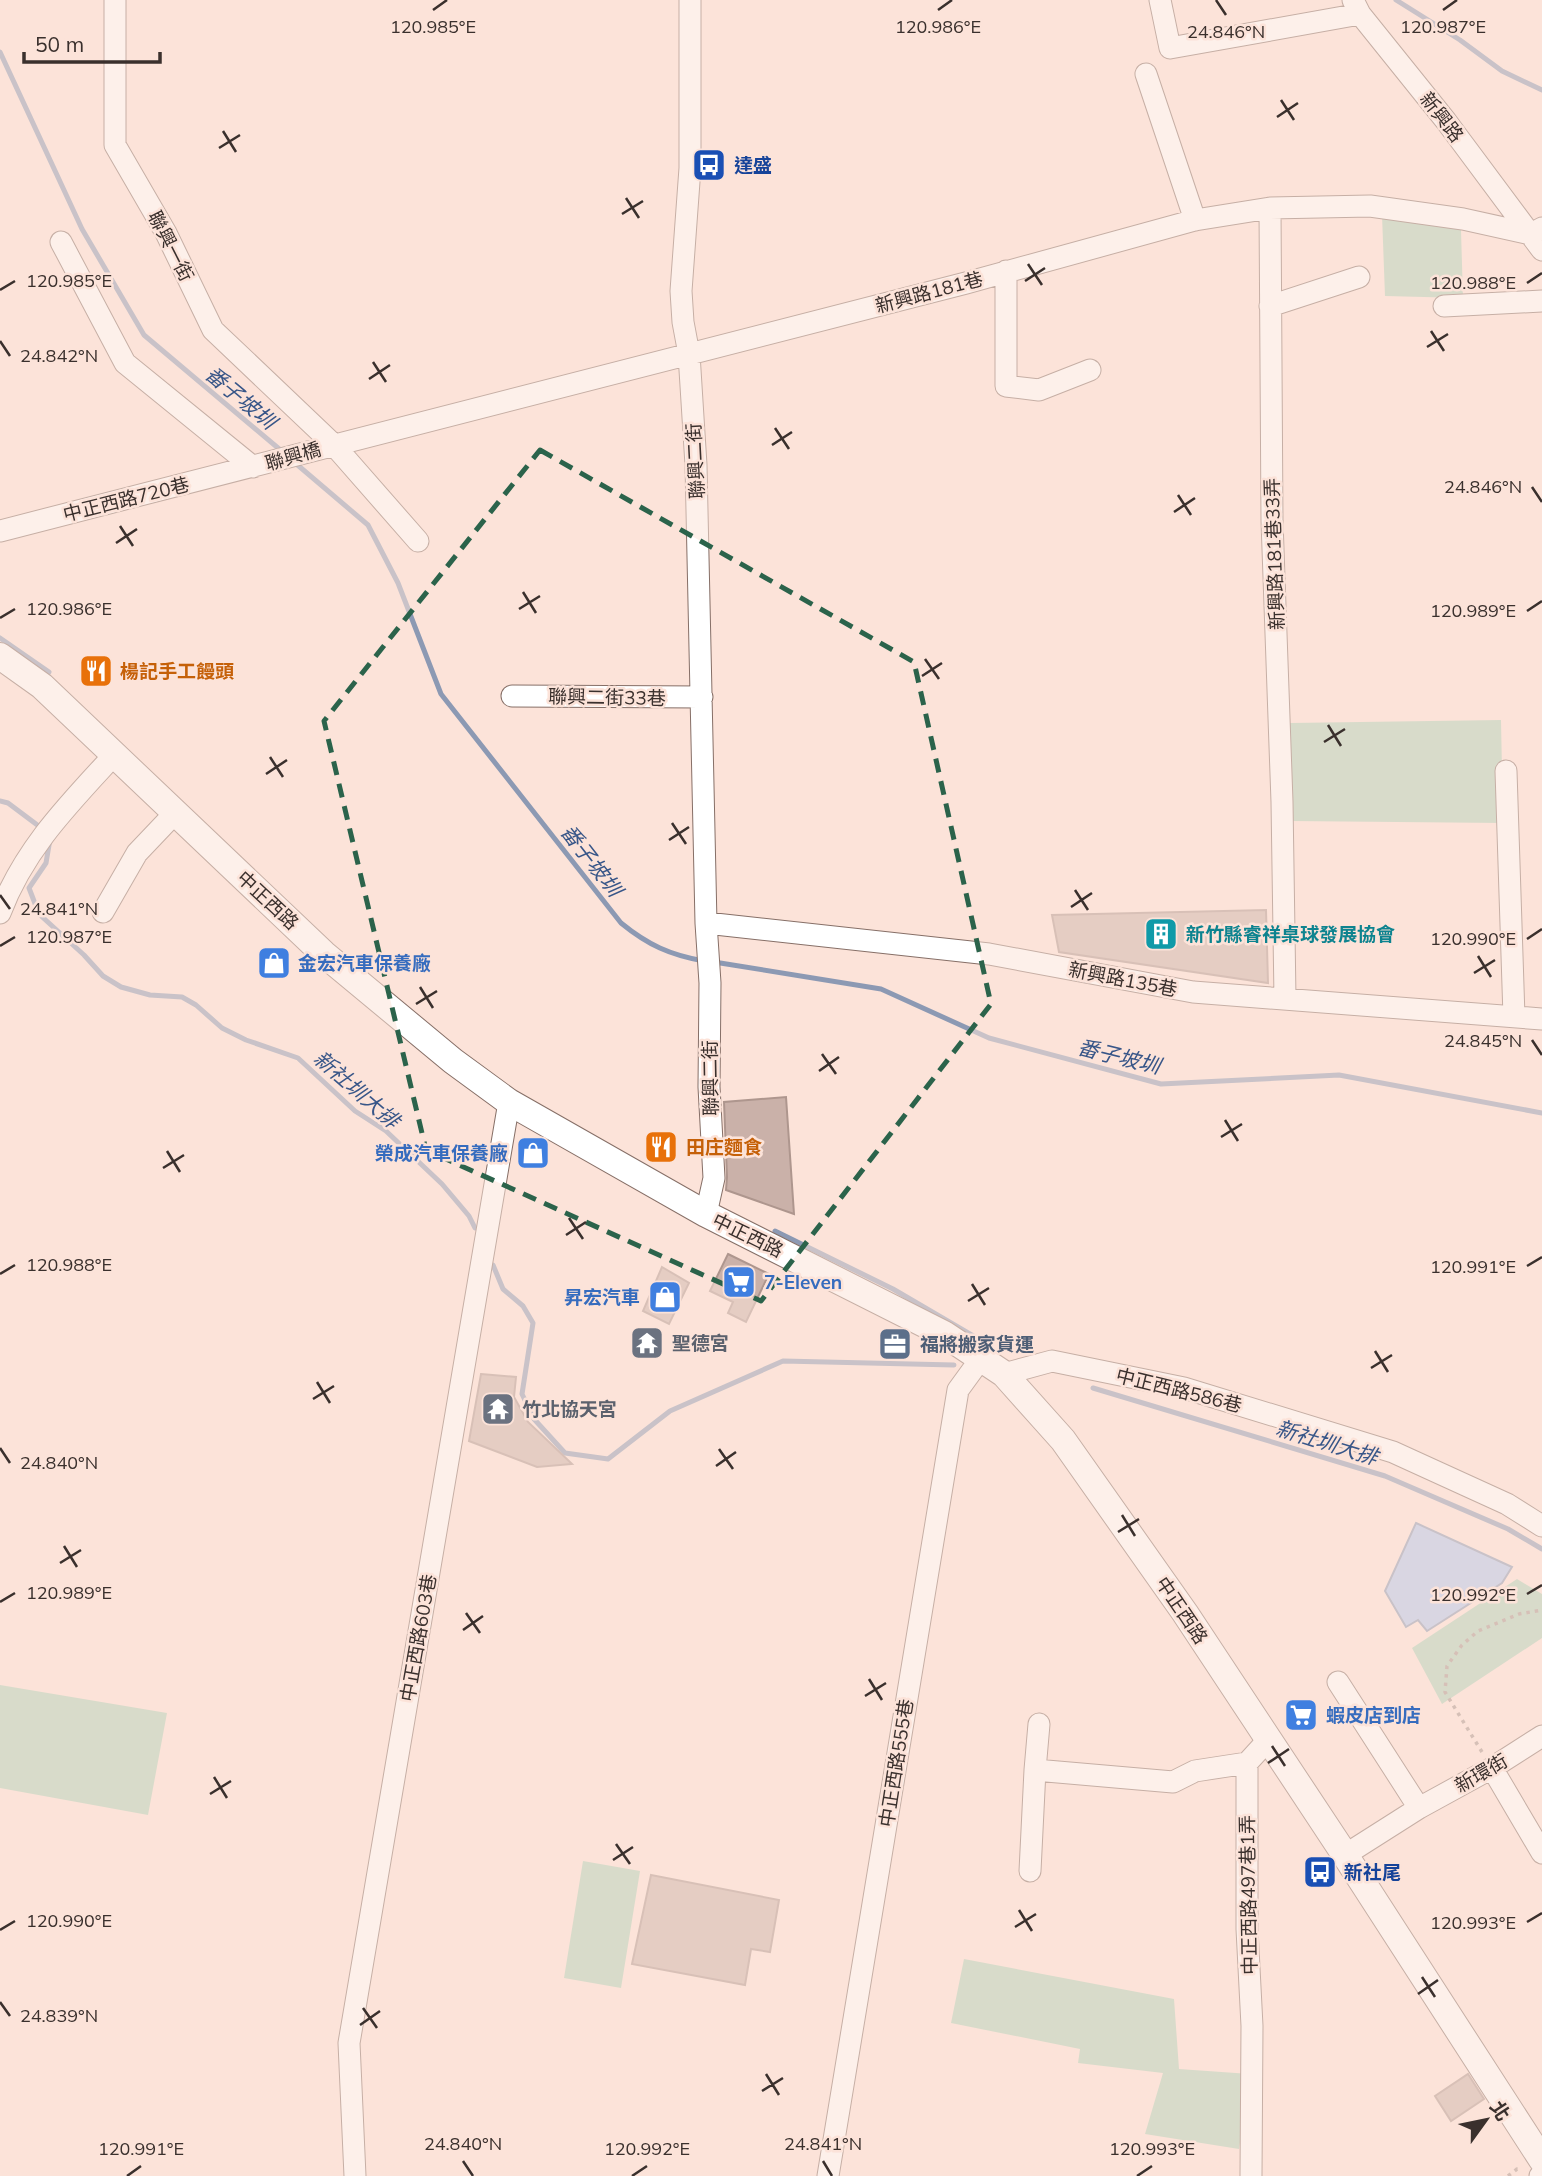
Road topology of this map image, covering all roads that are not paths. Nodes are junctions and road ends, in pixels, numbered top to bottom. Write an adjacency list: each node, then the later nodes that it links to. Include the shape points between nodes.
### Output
1 (115, 0): 17 (street, 聯興一街, via 115,145 166,233 213,330)
2 (690, 0): 15 (street, 聯興二街, via 690,168 681,291)
3 (1160, 0): 4 (street, via 1170,48)
4 (1356, 7): 8 (street, 新興路)
5 (1146, 74): 7 (street)
6 (1270, 208): 7 (street, 新興路181巷); 8 (street, 新興路181巷, via 1370,206 1463,219); 13 (street, 新興路181巷33弄)
7 (1195, 220): 10 (street, 新興路181巷)
8 (1538, 237)
9 (61, 242): 18 (street, via 125,363)
10 (1006, 271): 15 (street, 新興路181巷); 16 (street, via 1006,386 1039,390)
11 (1359, 277): 13 (street)
12 (1542, 301): 14 (street)
13 (1270, 306): 30 (street, 新興路181巷33弄)
14 (1444, 306)
15 (689, 354): 17 (street, 新興路181巷); 23 (street, 聯興二街)
16 (1090, 370)
17 (333, 444): 18 (street, 聯興橋); 20 (street, 聯興一街)
18 (253, 467): 19 (street, 中正西路720巷)
19 (0, 531)
20 (418, 541)
21 (0, 656): 24 (main road, 中正西路, via 42,686)
22 (512, 696): 23 (street, 聯興二街33巷)
23 (702, 697): 29 (street, 聯興二街)
24 (114, 755): 26 (main road, 中正西路); 28 (street, via 37,842)
25 (1506, 771): 31 (street)
26 (175, 813): 27 (street, via 137,853); 33 (main road, 中正西路, via 324,954)
27 (103, 912)
28 (0, 913)
29 (706, 923): 30 (street, 新興路135巷, via 989,954 1193,992); 34 (street, 聯興二街, via 714,1178)
30 (1285, 998): 31 (street, 新興路135巷)
31 (1514, 1017): 32 (street, 新興路135巷)
32 (1542, 1019)
33 (509, 1102): 34 (main road, 中正西路); 50 (street, 中正西路603巷, via 349,2043)
34 (706, 1214): 35 (main road, 中正西路, via 909,1314)
35 (982, 1357): 36 (main road, 中正西路); 51 (street, 中正西路555巷, via 958,1390)
36 (1004, 1374): 37 (street, 中正西路586巷, via 1052,1361 1184,1388 1393,1452 1507,1504); 41 (main road, 中正西路, via 1063,1440)
37 (1542, 1526)
38 (1338, 1682): 45 (street)
39 (1039, 1724): 44 (street)
40 (1542, 1736): 43 (street, 新環街)
41 (1268, 1740): 42 (street); 47 (main road, 中正西路)
42 (1247, 1763): 44 (street, via 1195,1771 1173,1782); 52 (street, 中正西路497巷1弄)
43 (1492, 1768): 45 (street, 新環街); 46 (street)
44 (1035, 1770): 48 (street)
45 (1419, 1808): 47 (street, 新環街)
46 (1542, 1853)
47 (1345, 1855): 49 (main road, 中正西路)
48 (1030, 1871)
49 (1542, 2160)
50 (355, 2176)
51 (828, 2176)
52 (1251, 2176)

